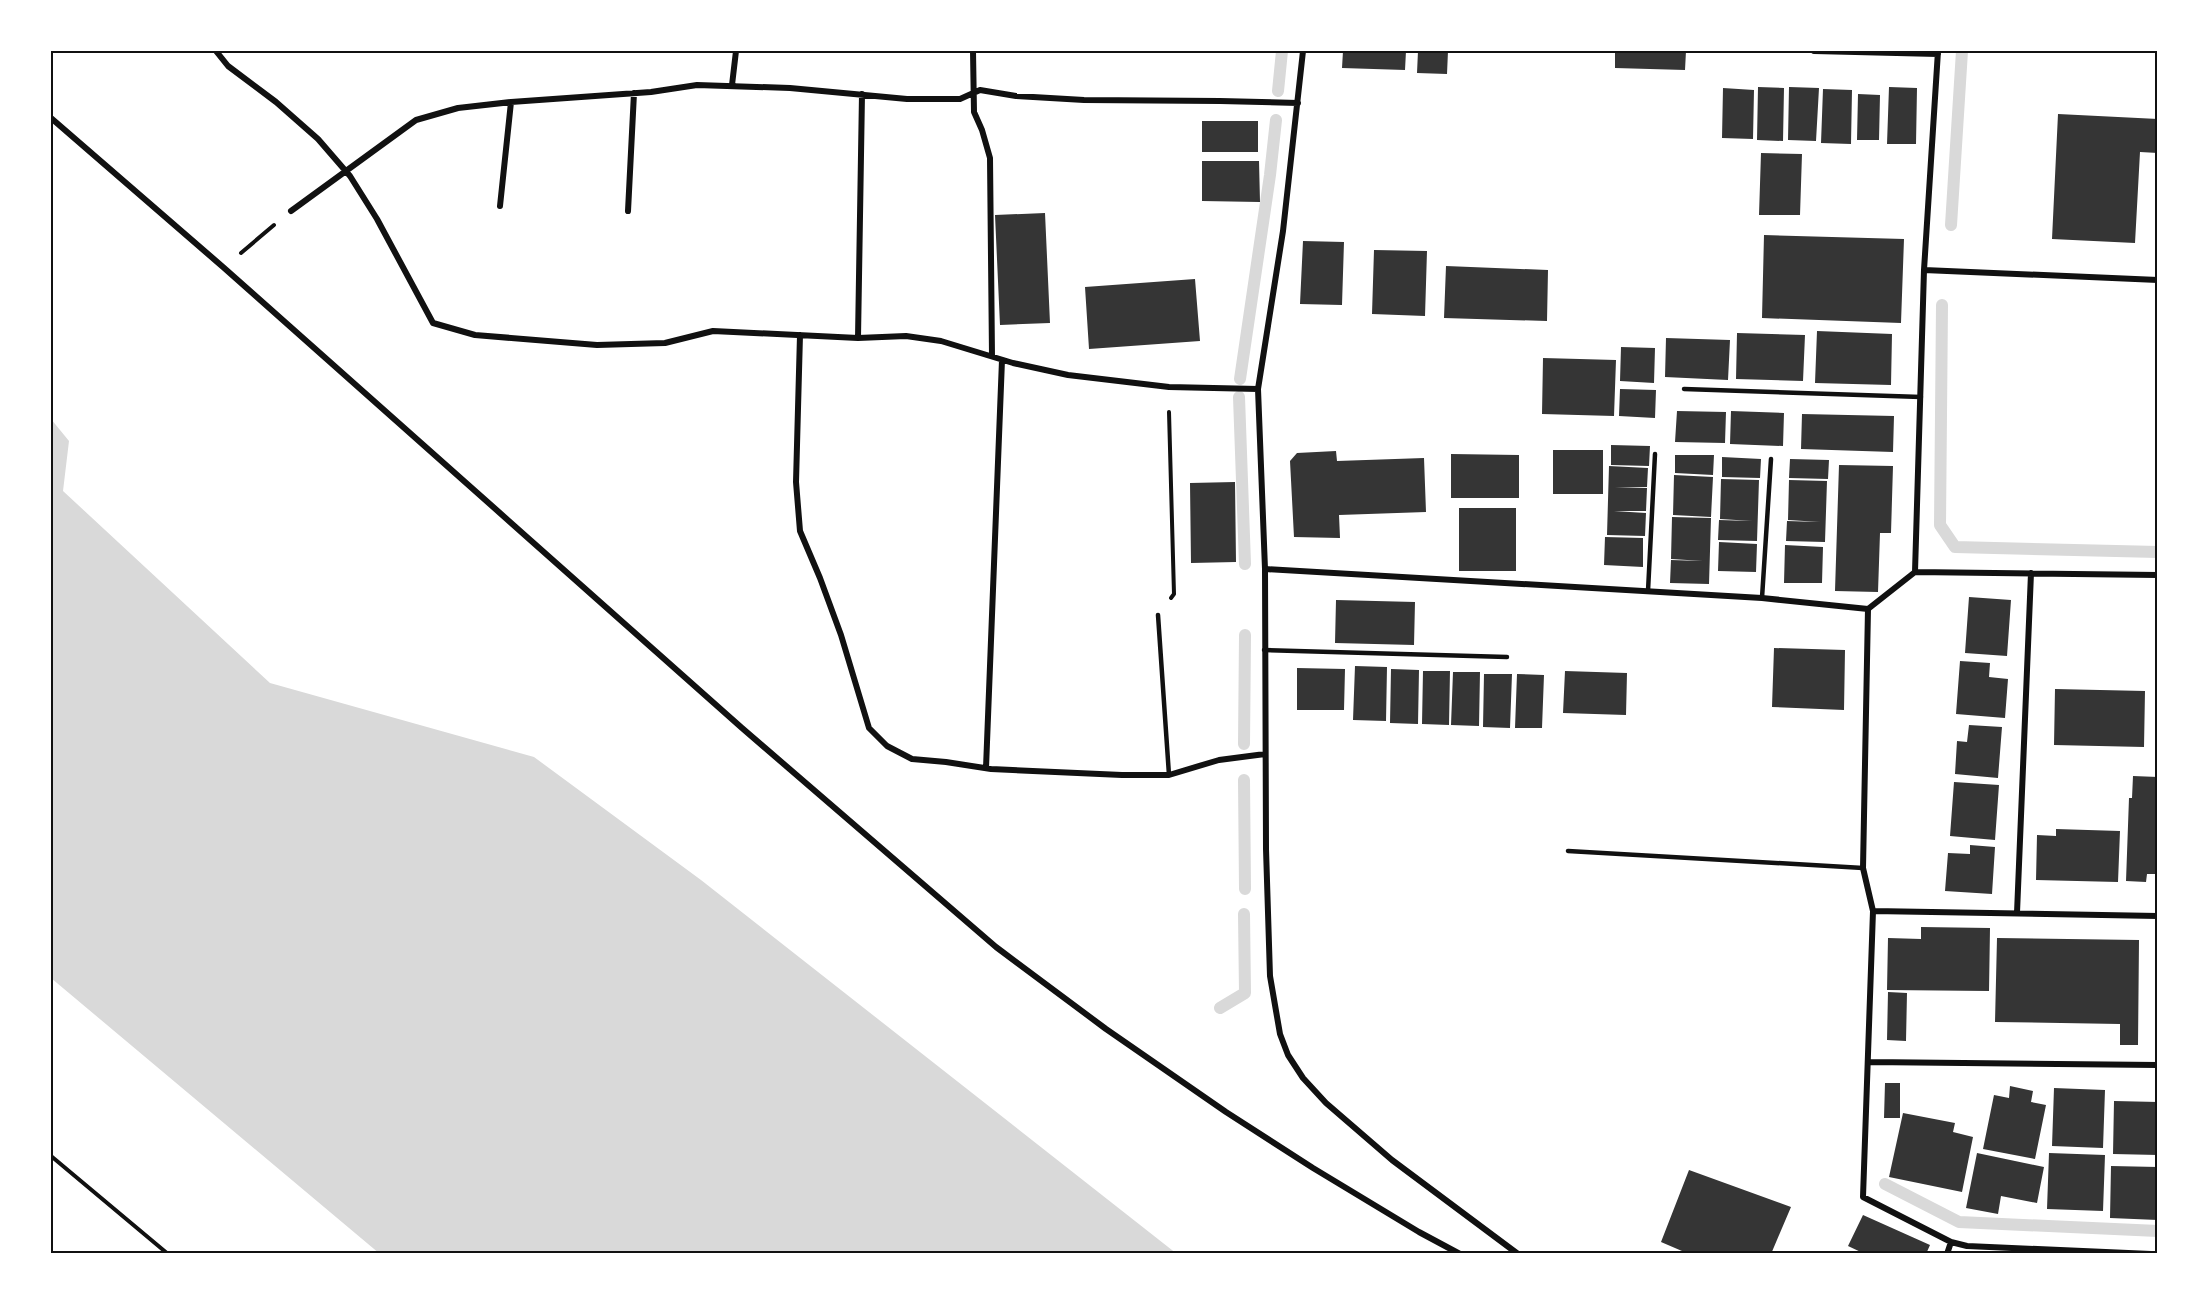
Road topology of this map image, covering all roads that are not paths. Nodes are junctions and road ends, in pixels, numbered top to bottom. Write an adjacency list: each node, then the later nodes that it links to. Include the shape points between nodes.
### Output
1 (216, 51): 14 (street, via 228,66 318,140)
2 (735, 51): 7 (street)
3 (973, 51): 10 (street)
4 (1303, 51): 12 (street)
5 (1814, 51): 6 (street)
6 (1938, 52): 18 (street)
7 (732, 85): 8 (street); 9 (street)
8 (634, 93): 11 (street); 17 (street)
9 (862, 94): 10 (street, via 960,99); 21 (street)
10 (972, 94): 12 (street, via 980,90 1084,100); 22 (street, via 990,158)
11 (511, 102): 14 (street, via 458,108 416,120); 15 (street)
12 (1298, 103): 24 (street)
13 (51, 118): 50 (street, via 996,947 1226,1112)
14 (347, 172): 16 (street); 20 (street, via 433,323 475,335 597,345 665,343 713,331)
15 (500, 206)
16 (291, 211)
17 (628, 211)
18 (1924, 270): 19 (street); 26 (street)
19 (2158, 280)
20 (800, 335): 21 (street); 40 (street, via 796,482 800,531 841,635 869,728 887,746 912,759)
21 (858, 338): 22 (street, via 906,336 941,341)
22 (992, 356): 23 (street)
23 (1002, 360): 24 (street, via 1068,375 1169,387); 40 (street)
24 (1258, 389): 29 (street)
25 (1684, 389): 26 (lane)
26 (1921, 397): 30 (street)
27 (1655, 454): 33 (lane)
28 (1771, 459): 34 (lane)
29 (1265, 569): 33 (street); 37 (street)
30 (1915, 572): 31 (street); 35 (street)
31 (2031, 573): 32 (street); 45 (street)
32 (2158, 575)
33 (1648, 591): 34 (street)
34 (1762, 598): 35 (street)
35 (1868, 609): 43 (street)
36 (1158, 615): 41 (lane)
37 (1264, 650): 38 (lane); 39 (street)
38 (1508, 657)
39 (1265, 754): 41 (street, via 1219,760); 51 (street, via 1270,976 1280,1034 1288,1055 1303,1078 1356,1130)
40 (986, 768): 41 (street)
41 (1168, 775)
42 (1568, 851): 43 (lane)
43 (1863, 868): 44 (street)
44 (1873, 911): 45 (street); 47 (street)
45 (2017, 913): 46 (street)
46 (2158, 916)
47 (1869, 1062): 48 (street); 49 (street, via 1863,1197)
48 (2158, 1065)
49 (1952, 1242): 52 (street); 53 (street, via 1967,1246)
50 (1460, 1254)
51 (1518, 1254)
52 (1947, 1254)
53 (2151, 1254)

